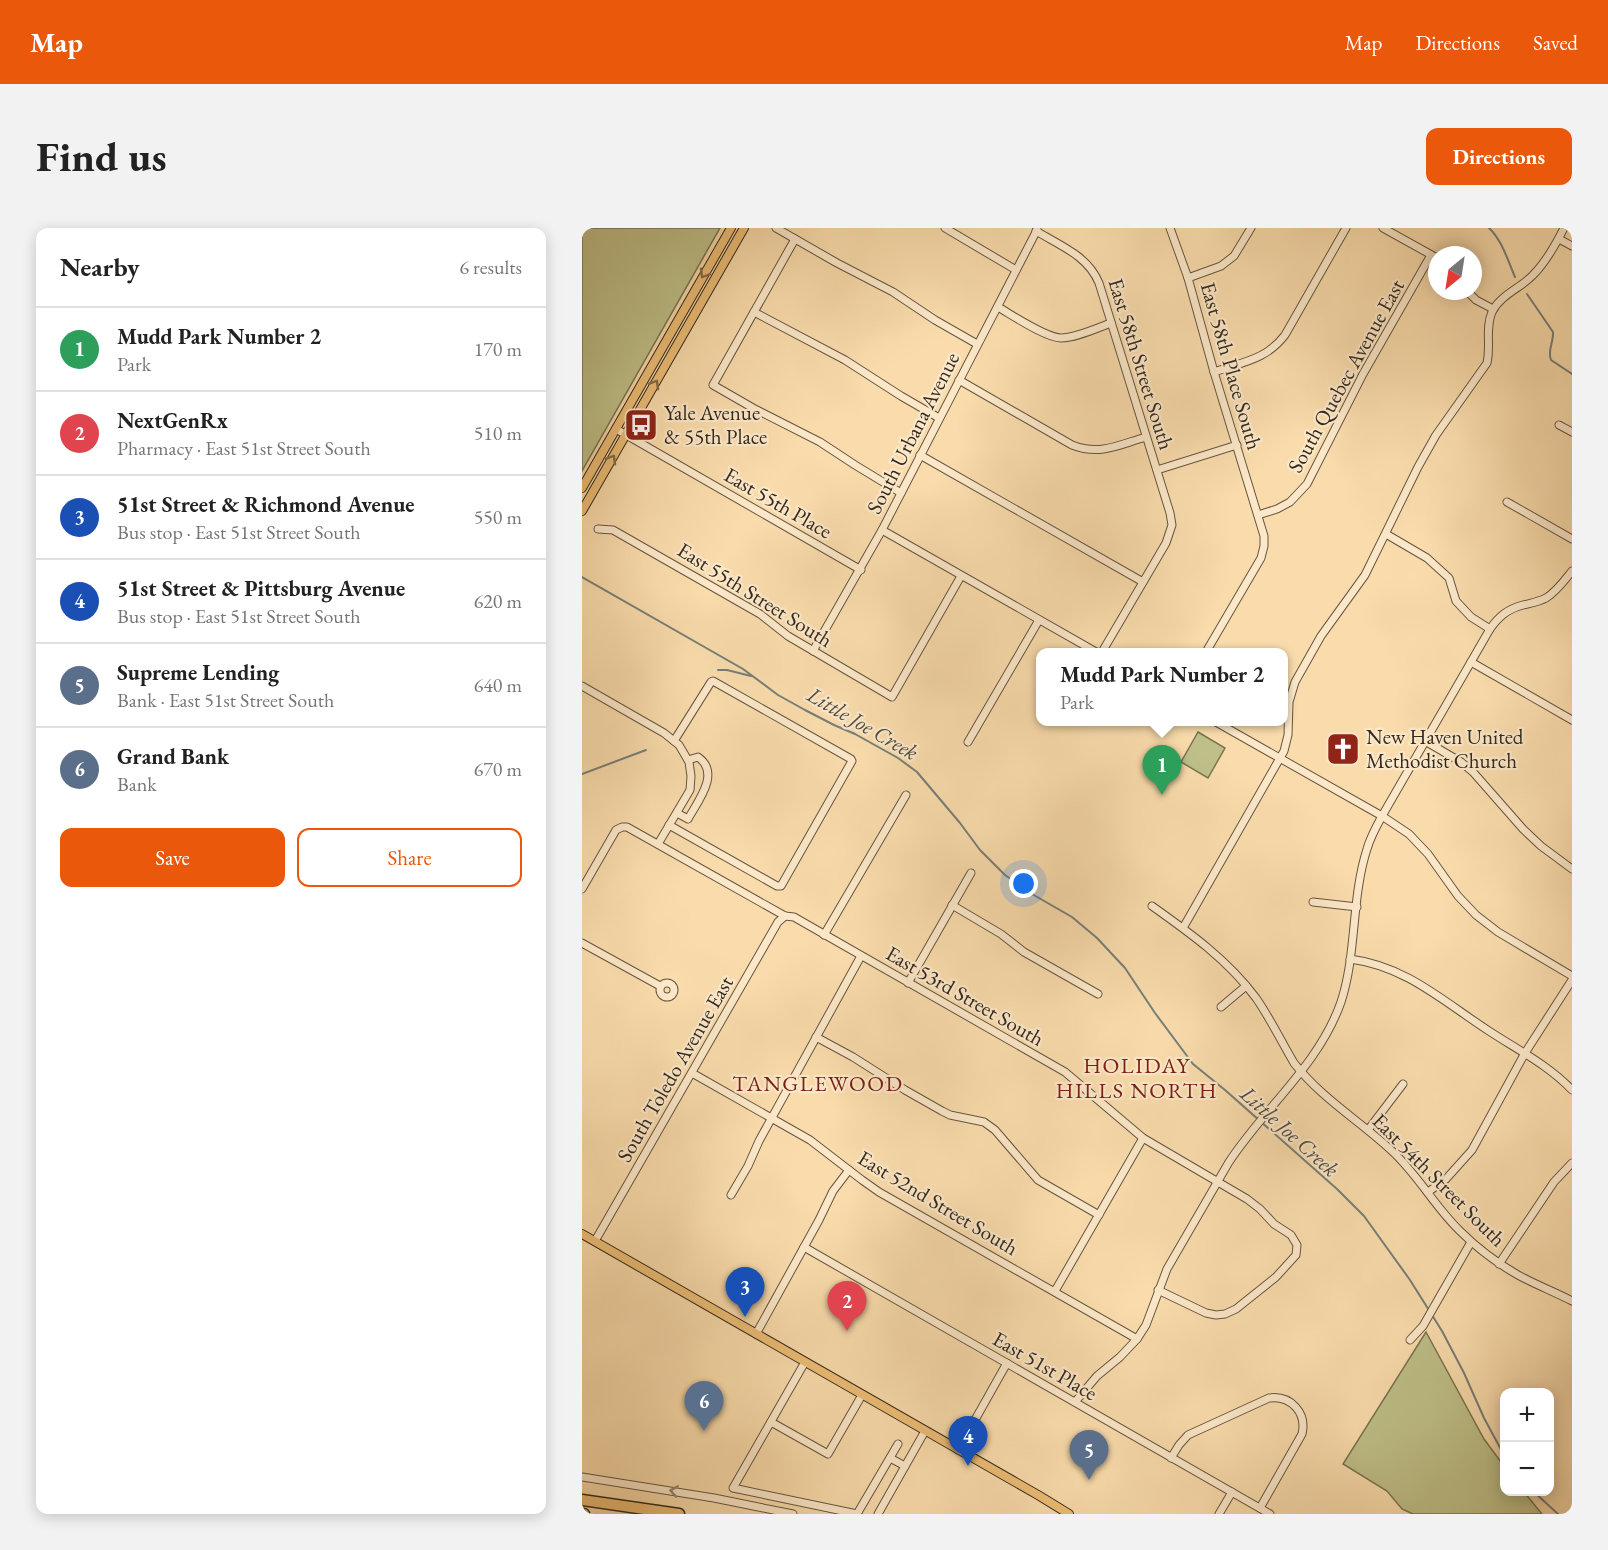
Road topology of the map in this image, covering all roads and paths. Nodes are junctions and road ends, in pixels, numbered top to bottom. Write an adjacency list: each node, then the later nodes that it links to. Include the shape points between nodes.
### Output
1 (731, 228): 28 (main road, one-way to 28)
2 (744, 228): 30 (main road, one-way to 2)
3 (776, 228): 11 (street)
4 (945, 228): 16 (street)
5 (1170, 228): 17 (street, East 58th Place South)
6 (1251, 228): 17 (street, via 1234,256 1221,266)
7 (1346, 228): 24 (street, via 1279,343 1263,355)
8 (1383, 228): 14 (street)
9 (1564, 228): 12 (street)
10 (1037, 230): 16 (street, South Urbana Avenue); 22 (street, East 58th Street South, via 1074,253 1095,272)
11 (795, 239): 21 (street); 23 (street, via 893,292)
12 (1559, 239): 13 (street); 20 (street, via 1535,274)
13 (1572, 246)
14 (1428, 254)
15 (1428, 267): 39 (street, South Quebec Avenue East, via 1363,374 1307,484 1290,502)
16 (1016, 270): 19 (street, South Urbana Avenue)
17 (1188, 278): 24 (street, East 58th Place South)
18 (1476, 300): 20 (street)
19 (998, 307): 22 (street, via 1062,338); 23 (street, South Urbana Avenue)
20 (1493, 309): 42 (street, via 1487,363 1436,435)
21 (754, 312): 26 (street, via 845,360); 36 (street, via 712,385 820,442)
22 (1112, 323): 31 (street, East 58th Street South)
23 (977, 344): 25 (street, South Urbana Avenue)
24 (1215, 372): 32 (street, East 58th Place South)
25 (959, 380): 26 (street, South Urbana Avenue); 31 (street, via 1085,450 1103,450)
26 (939, 418): 33 (street, South Urbana Avenue)
27 (1559, 425): 29 (street)
28 (616, 429): 30 (street, East 55th Place); 35 (main road)
29 (1572, 432)
30 (626, 435): 38 (main road, one-way to 30); 44 (street, East 55th Place)
31 (1146, 437): 34 (street, East 58th Street South)
32 (1237, 445): 34 (street); 39 (street, East 58th Place South)
33 (920, 455): 36 (street, South Urbana Avenue); 47 (street)
34 (1156, 470): 47 (street, East 58th Street South, via 1172,525)
35 (582, 488)
36 (901, 493): 41 (street, South Urbana Avenue)
37 (1507, 502): 43 (street)
38 (582, 512)
39 (1258, 515): 52 (street, via 1264,536 1261,558)
40 (598, 529): 53 (street, East 55th Street South, via 613,530 760,614)
41 (882, 531): 44 (street, South Urbana Avenue); 46 (street)
42 (1386, 534): 49 (street, via 1427,558 1449,578 1456,601); 57 (street, via 1365,574 1294,682)
43 (1572, 539)
44 (861, 570): 53 (street, South Urbana Avenue)
45 (1572, 571): 49 (street, via 1550,595 1508,610)
46 (962, 576): 48 (street); 53 (street, East 55th Street South, via 892,697)
47 (1143, 582): 51 (street)
48 (1040, 620): 50 (street); 62 (street)
49 (1490, 629): 54 (street)
50 (1089, 648)
51 (1104, 648)
52 (1208, 648)
53 (813, 651)
54 (1471, 662): 56 (street); 61 (street)
55 (582, 686): 60 (street)
56 (1572, 720)
57 (1288, 722)
58 (1223, 726): 63 (street)
59 (1288, 726): 63 (street)
60 (674, 741): 64 (street); 68 (street, via 713,681 852,761 781,886)
61 (1425, 741): 67 (street); 70 (street, via 1473,772 1523,829)
62 (968, 742)
63 (1281, 759): 67 (street); 78 (street)
64 (688, 760): 66 (street, via 690,790); 66 (street, via 698,757 704,761 709,779 688,819)
65 (906, 795): 79 (street)
66 (677, 813): 68 (street)
67 (1382, 816): 76 (street, via 1367,850); 83 (street, via 1420,844 1476,915)
68 (669, 825): 69 (street)
69 (658, 844): 72 (street, East 53rd Street South, via 621,827); 77 (street, East 53rd Street South)
70 (1572, 869)
71 (971, 873): 74 (street)
72 (582, 889)
73 (1313, 902): 76 (street)
74 (952, 905): 84 (street); 87 (street)
75 (1152, 906): 78 (street, East 54th Street South)
76 (1357, 907): 82 (street)
77 (785, 916): 79 (street, East 53rd Street South, via 794,917); 91 (street, South Toledo Avenue East)
78 (1183, 928): 86 (street, East 54th Street South, via 1226,963)
79 (824, 935): 81 (street, East 53rd Street South)
80 (582, 943): 85 (street)
81 (861, 956): 84 (street, East 53rd Street South); 89 (street)
82 (1350, 959): 90 (street, via 1380,965 1414,980); 92 (street, via 1333,1021)
83 (1572, 978): 90 (street)
84 (908, 983): 97 (street, East 53rd Street South, via 1065,1072)
85 (660, 986)
86 (1246, 986): 88 (street); 92 (street, East 54th Street South)
87 (1098, 994)
88 (1221, 1007)
89 (816, 1037): 95 (street); 103 (street, via 942,1111 984,1122 1038,1180)
90 (1525, 1053): 94 (street); 101 (street, via 1472,1150 1446,1179)
91 (692, 1072): 95 (street, East 52nd Street South); 105 (street, South Toledo Avenue East)
92 (1301, 1072): 96 (street, East 54th Street South); 100 (street, via 1249,1134)
93 (1403, 1084): 96 (street)
94 (1572, 1090)
95 (772, 1118): 99 (street, East 52nd Street South, via 810,1140); 102 (street)
96 (1368, 1130): 101 (street, East 54th Street South, via 1395,1153)
97 (1143, 1138): 100 (street, East 53rd Street South); 103 (street)
98 (1572, 1163): 108 (street, via 1554,1182)
99 (849, 1170): 107 (street, via 833,1191); 110 (street, East 52nd Street South, via 892,1200)
100 (1218, 1182): 109 (street); 109 (street, East 53rd Street South, via 1254,1204 1291,1235 1296,1255 1263,1288 1225,1314 1206,1313)
101 (1428, 1192): 106 (street, East 54th Street South)
102 (731, 1195)
103 (1099, 1215): 110 (street)
104 (582, 1234): 105 (main road)
105 (595, 1241): 112 (main road)
106 (1471, 1242): 108 (street, East 54th Street South); 114 (street, via 1423,1326)
107 (804, 1247): 112 (street); 116 (street, East 51st Place)
108 (1499, 1263): 111 (street, East 54th Street South)
109 (1158, 1290): 113 (street)
110 (1055, 1291): 113 (street, East 52nd Street South)
111 (1572, 1301)
112 (756, 1334): 115 (main road)
113 (1137, 1339): 118 (street)
114 (1410, 1340)
115 (805, 1362): 117 (main road); 119 (street)
116 (1007, 1363): 118 (street, East 51st Place); 122 (street)
117 (862, 1395): 119 (street, via 828,1454); 120 (main road)
118 (1075, 1402): 124 (street, East 51st Place)
119 (771, 1422): 129 (street, via 733,1488)
120 (925, 1431): 122 (main road); 125 (street)
121 (898, 1444): 123 (street)
122 (958, 1450): 136 (main road)
123 (890, 1458): 125 (street); 134 (street)
124 (1171, 1458): 127 (street, East 51st Place); 130 (street, via 1183,1440 1199,1430 1269,1398 1288,1400 1301,1414 1302,1434)
125 (905, 1466): 135 (street)
126 (582, 1477): 132 (street, one-way to 126)
127 (1232, 1492): 130 (street, East 51st Place); 137 (street)
128 (582, 1500): 131 (highway)
129 (819, 1506): 133 (street); 134 (street)
130 (1260, 1508): 138 (street, East 51st Place)
131 (679, 1514)
132 (793, 1514)
133 (816, 1514)
134 (857, 1514)
135 (878, 1514)
136 (1069, 1514)
137 (1219, 1514)
138 (1270, 1514)

